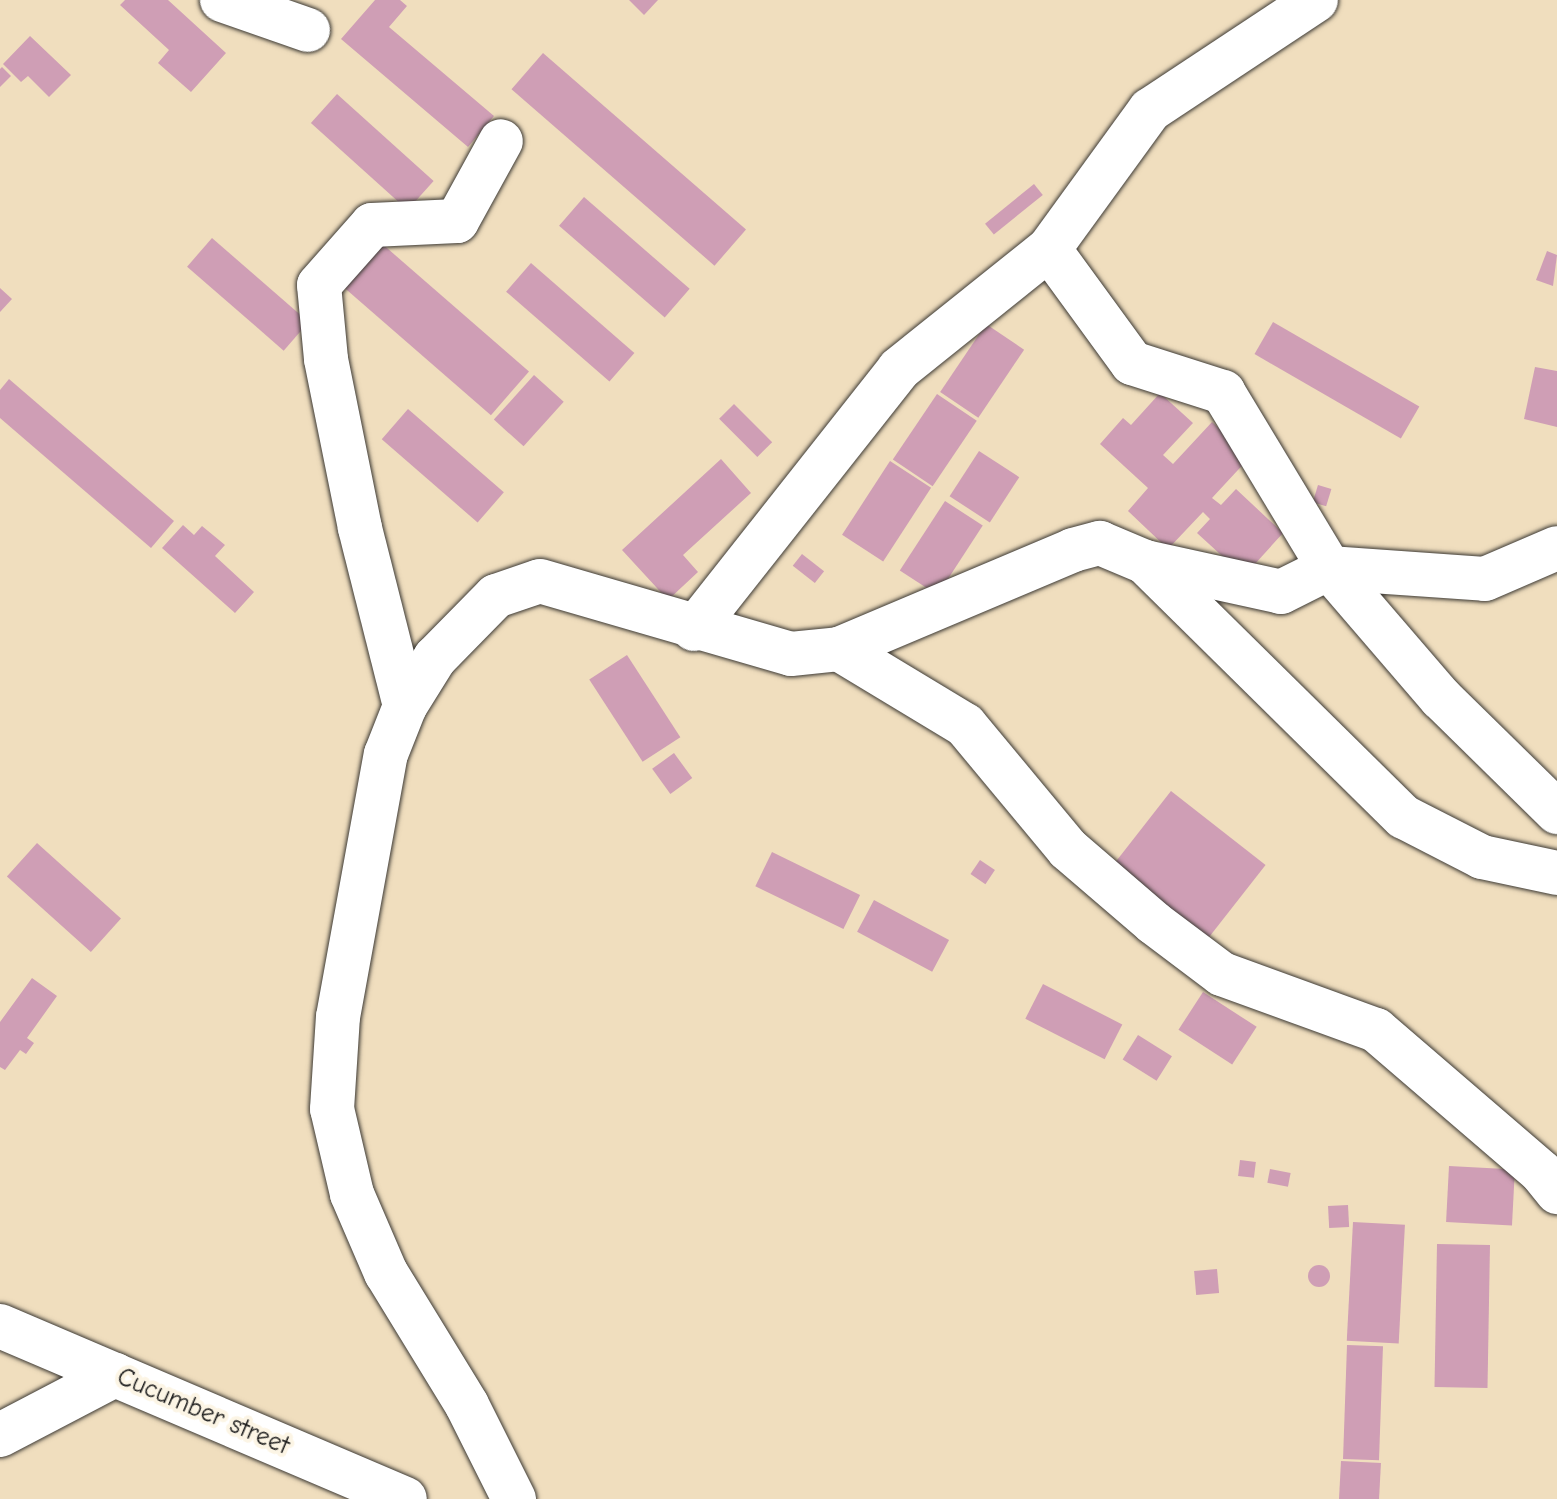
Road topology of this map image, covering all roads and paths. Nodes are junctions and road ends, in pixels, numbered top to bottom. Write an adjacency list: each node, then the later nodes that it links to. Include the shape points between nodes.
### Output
1 (222, 0): 3 (street)
2 (1316, 0): 5 (street, via 1150,110)
3 (308, 30)
4 (501, 141): 11 (street, via 457,221 372,225 319,285 326,359 360,528)
5 (1049, 249): 8 (street, via 1132,363 1223,392); 9 (street, via 899,369)
6 (1557, 548): 8 (street, via 1485,579)
7 (1145, 562): 8 (street, via 1281,592); 10 (street, via 1100,543 1073,550); 13 (street, via 1404,817 1482,857)
8 (1329, 568): 12 (street, via 1441,698)
9 (694, 629): 10 (street, via 791,654); 11 (street, via 540,581 518,586 496,596 461,628)
10 (839, 649): 14 (street, via 965,725 1068,849 1154,923 1222,974 1376,1030 1541,1172)
11 (405, 706): 19 (street, via 386,754 343,986 332,1109 352,1194 386,1273 467,1405)
12 (1557, 812)
13 (1557, 873)
14 (1557, 1192)
15 (0, 1326): 16 (street, Cucumber street)
16 (115, 1375): 17 (street); 18 (street, Cucumber street)
17 (0, 1435)
18 (405, 1499)
19 (514, 1499)

